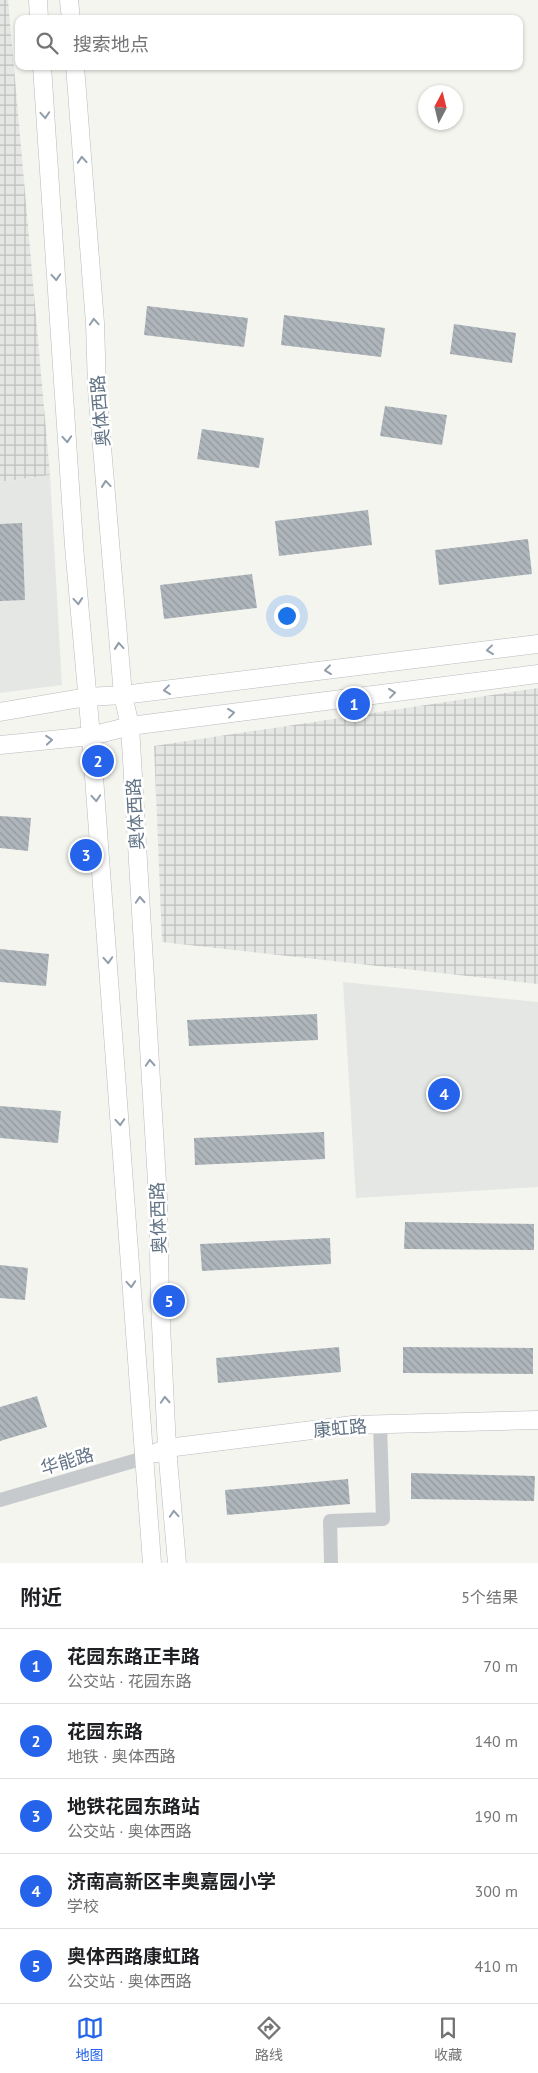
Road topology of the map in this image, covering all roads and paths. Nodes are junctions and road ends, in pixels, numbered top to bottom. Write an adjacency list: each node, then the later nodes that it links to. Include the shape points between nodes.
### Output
1 (38, 0): 3 (main road)
2 (70, 0): 4 (main road)
3 (39, 15)
4 (71, 15)
5 (42, 70): 10 (main road, 奥体西路, one-way to 10, via 74,555)
6 (75, 70): 9 (main road, 奥体西路, one-way to 6, via 97,388)
7 (538, 644): 9 (main road, one-way to 9)
8 (538, 674): 12 (main road, one-way to 8)
9 (123, 695): 10 (main road); 12 (main road, 奥体西路)
10 (87, 697): 11 (main road); 13 (main road, 奥体西路)
11 (0, 712)
12 (130, 726): 13 (main road); 17 (main road, 奥体西路, one-way to 12, via 158,1199)
13 (91, 736): 14 (main road, one-way to 13); 18 (main road, 奥体西路, one-way to 18)
14 (0, 745)
15 (538, 1420): 16 (main road, 康虹路)
16 (380, 1424): 17 (main road, 康虹路); 22 (street, via 383,1520 330,1521)
17 (168, 1448): 18 (main road, 康虹路); 21 (main road, 奥体西路, one-way to 17)
18 (144, 1458): 19 (street, 华能路); 20 (main road, 奥体西路)
19 (0, 1500)
20 (152, 1563)
21 (177, 1563)
22 (331, 1563)

